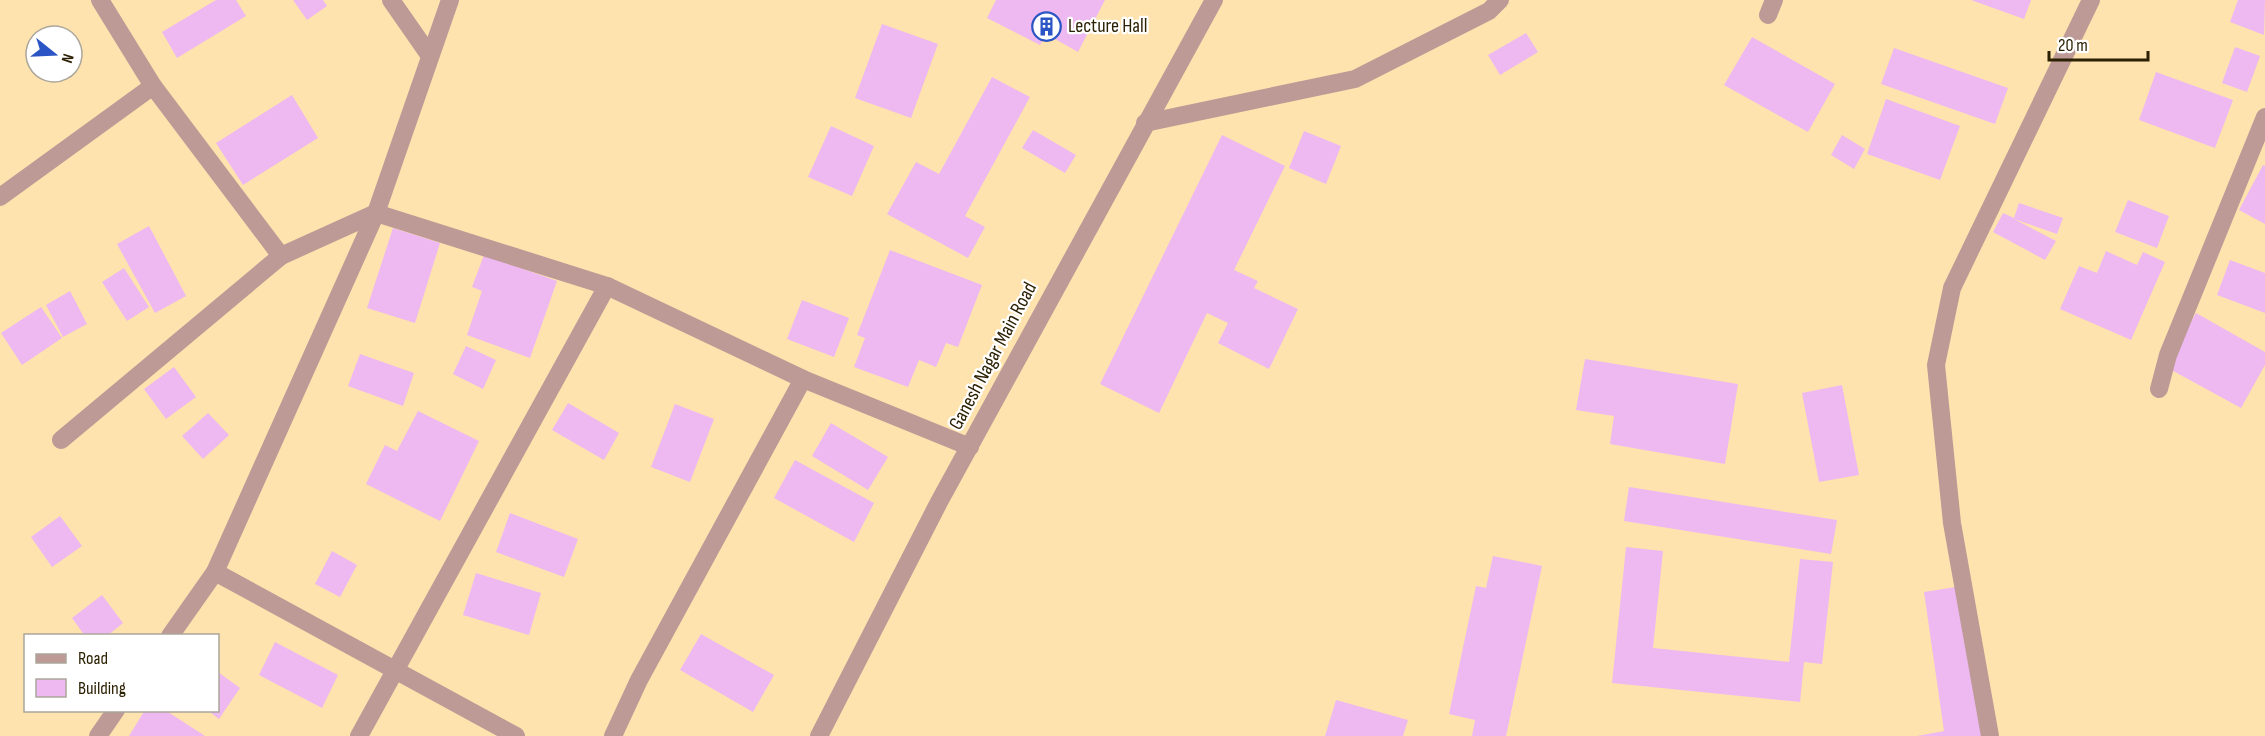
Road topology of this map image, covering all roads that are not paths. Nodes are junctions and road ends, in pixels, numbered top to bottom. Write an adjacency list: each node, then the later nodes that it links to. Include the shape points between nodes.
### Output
1 (100, 0): 8 (street)
2 (391, 0): 7 (street)
3 (450, 0): 7 (street)
4 (1214, 0): 10 (street, Ganesh Nagar Main Road)
5 (1500, 0): 10 (street, via 1490,11 1355,79)
6 (2091, 0): 28 (street, via 1952,288 1936,365 1952,523)
7 (430, 56): 12 (street)
8 (153, 86): 11 (street); 13 (street)
9 (2265, 117): 16 (street, via 2168,355)
10 (1145, 123): 18 (street, Ganesh Nagar Main Road)
11 (0, 197)
12 (376, 213): 13 (street); 14 (street); 19 (street)
13 (281, 256): 17 (street)
14 (608, 286): 15 (street); 21 (street)
15 (804, 380): 18 (street); 26 (street, via 639,680)
16 (2159, 389)
17 (61, 440)
18 (970, 447): 27 (street, Ganesh Nagar Main Road)
19 (215, 572): 20 (street); 21 (street)
20 (171, 634)
21 (395, 670): 24 (street); 25 (street)
22 (115, 712): 23 (street)
23 (98, 736)
24 (359, 736)
25 (516, 736)
26 (613, 736)
27 (819, 736)
28 (1990, 736)

